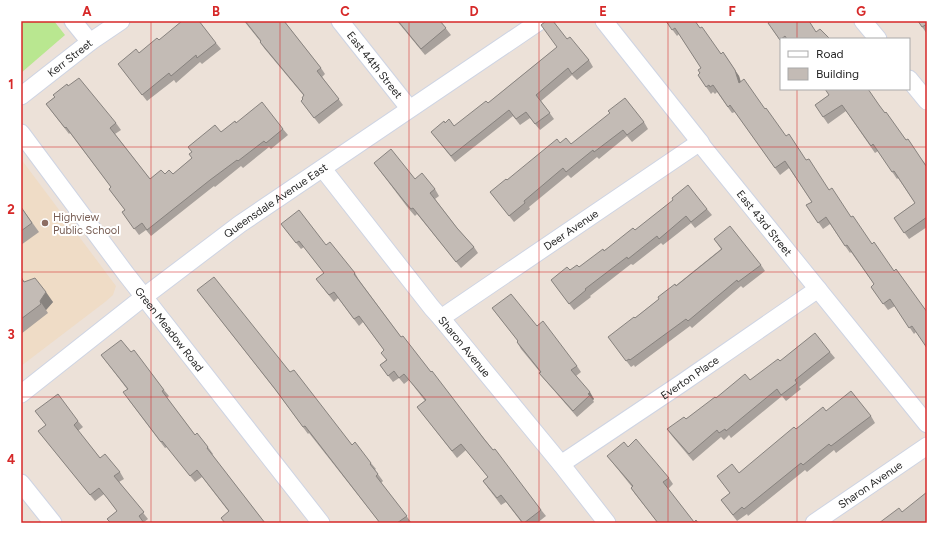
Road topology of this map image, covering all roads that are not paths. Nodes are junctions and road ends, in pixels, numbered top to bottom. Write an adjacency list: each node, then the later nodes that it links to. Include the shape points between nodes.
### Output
1 (73, 21): 8 (street)
2 (121, 21): 8 (street, Kerr Street)
3 (340, 21): 12 (street, East 44th Street)
4 (540, 21): 12 (street, Queensdale Avenue East)
5 (604, 21): 14 (street, East 43rd Street)
6 (863, 21): 7 (street)
7 (877, 38)
8 (90, 42): 10 (street, Kerr Street)
9 (910, 79): 11 (street)
10 (21, 96)
11 (927, 101)
12 (409, 108): 15 (street, Queensdale Avenue East)
13 (21, 133): 17 (street, Green Meadow Road)
14 (700, 142): 16 (street, East 43rd Street); 18 (street, Deer Avenue)
15 (323, 169): 17 (street, Queensdale Avenue East, via 240,224); 18 (street, Sharon Avenue)
16 (818, 289): 20 (street, East 43rd Street); 22 (street, Everton Place)
17 (145, 296): 19 (street, Queensdale Avenue East); 26 (street, Green Meadow Road)
18 (441, 318): 22 (street, Sharon Avenue)
19 (21, 394)
20 (927, 424)
21 (927, 446): 27 (street, Sharon Avenue)
22 (561, 464): 24 (street, Sharon Avenue)
23 (21, 483): 25 (street)
24 (600, 521)
25 (53, 523)
26 (321, 523)
27 (814, 523)

